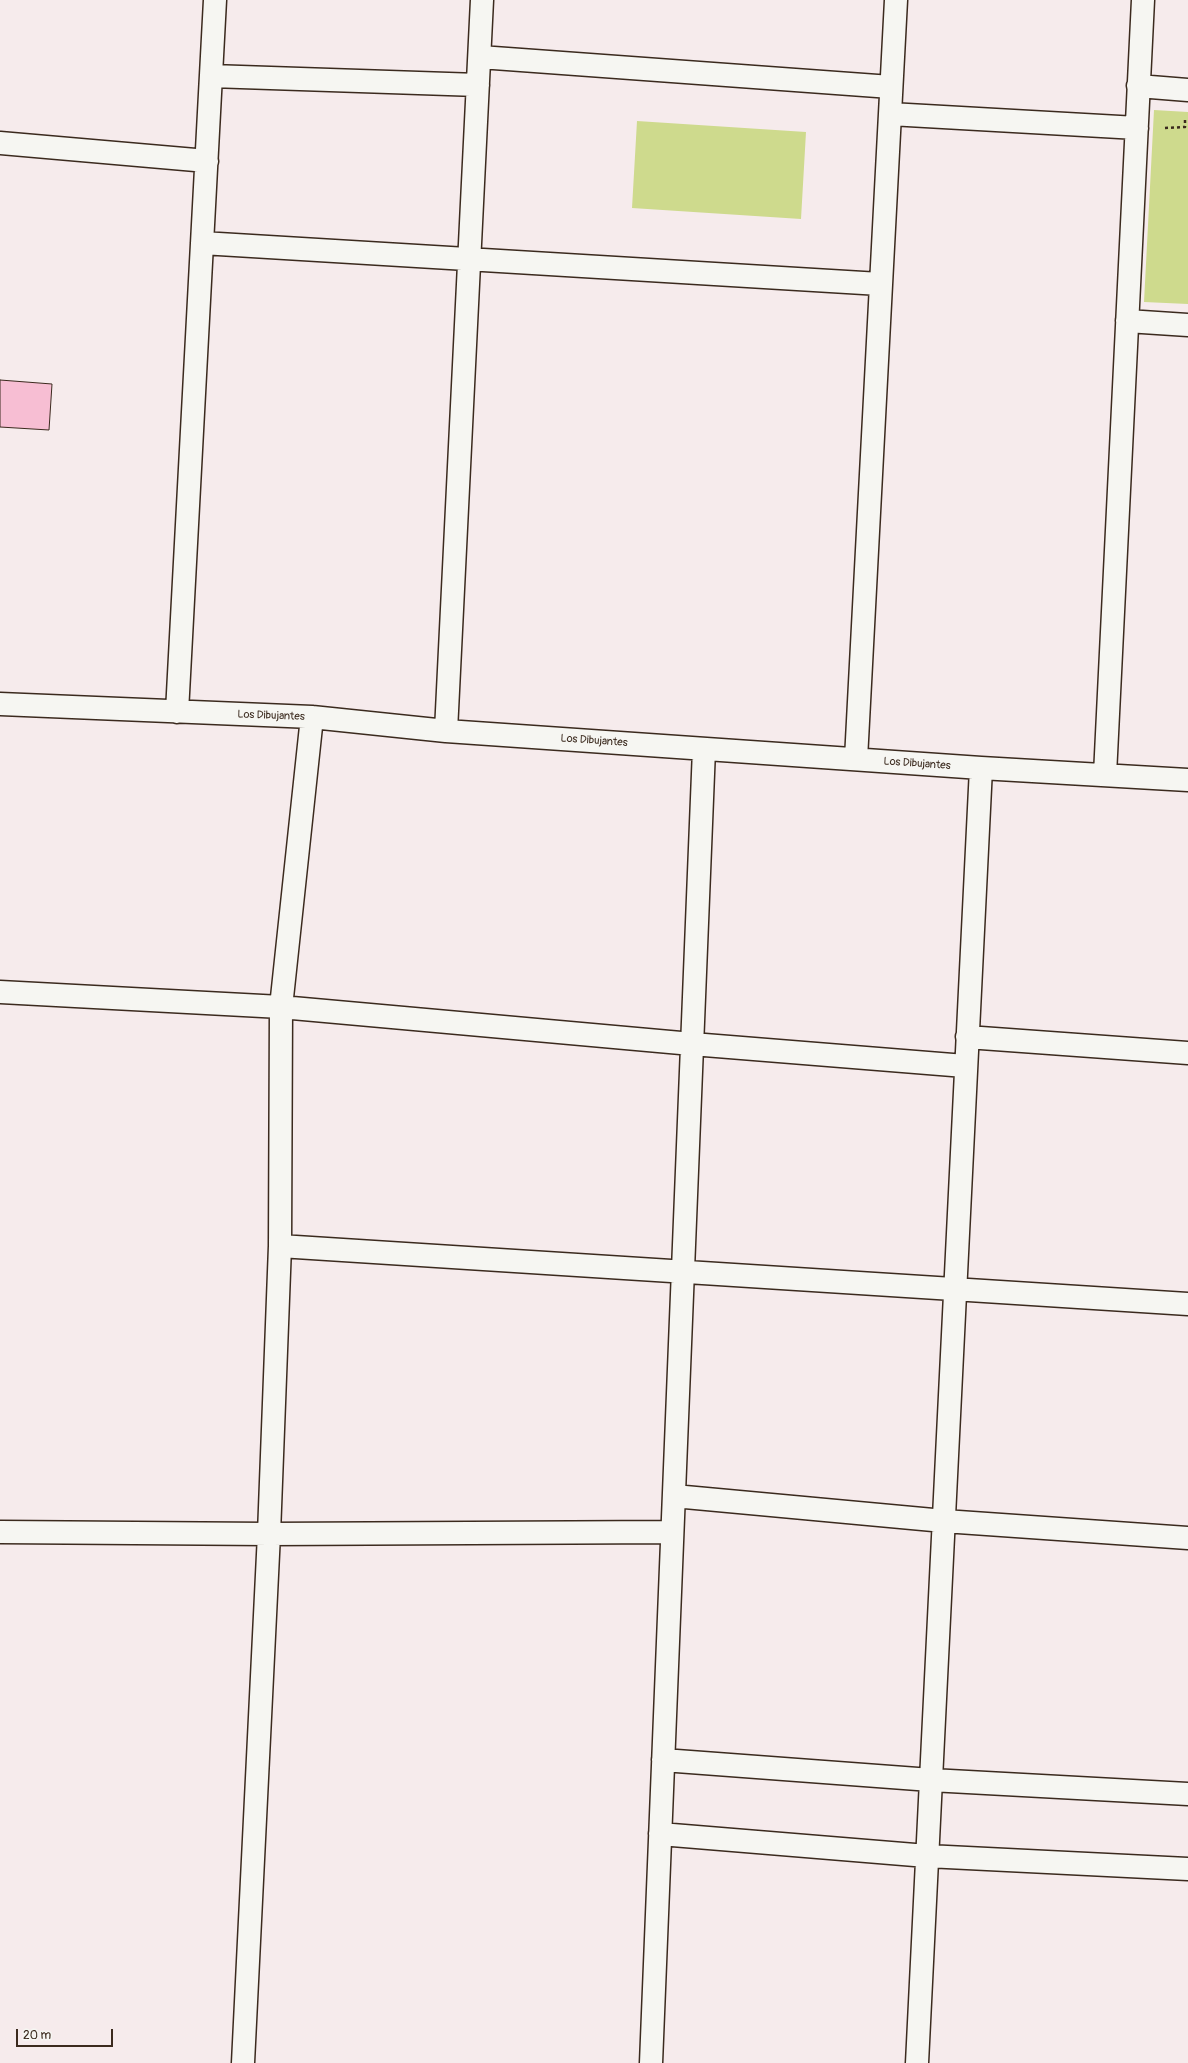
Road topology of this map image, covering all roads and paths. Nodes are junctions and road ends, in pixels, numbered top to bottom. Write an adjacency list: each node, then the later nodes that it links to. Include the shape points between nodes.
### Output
1 (216, 0): 6 (street)
2 (482, 0): 5 (street)
3 (896, 0): 9 (street)
4 (1143, 0): 8 (street)
5 (480, 57): 7 (street); 9 (street)
6 (211, 76): 7 (street); 14 (street)
7 (478, 85): 16 (street)
8 (1138, 86): 10 (street); 12 (street)
9 (891, 87): 11 (street)
10 (1186, 90): 12 (path, via 1185,127)
11 (890, 114): 12 (street); 17 (street)
12 (1137, 128): 18 (street)
13 (0, 143): 14 (street)
14 (207, 161): 15 (street)
15 (202, 243): 16 (street); 21 (street)
16 (470, 261): 17 (street); 23 (street)
17 (880, 284): 25 (street)
18 (1127, 321): 19 (street); 27 (street)
19 (1188, 325)
20 (0, 704): 21 (street, Los Dibujantes)
21 (177, 712): 22 (street, Los Dibujantes)
22 (312, 718): 23 (street, Los Dibujantes); 30 (street)
23 (446, 731): 24 (street, Los Dibujantes)
24 (704, 748): 25 (street, Los Dibujantes); 32 (street)
25 (856, 759): 26 (street, Los Dibujantes)
26 (981, 768): 27 (street, Los Dibujantes); 31 (street)
27 (1105, 775): 28 (street, Los Dibujantes)
28 (1188, 780)
29 (0, 992): 30 (street)
30 (281, 1007): 32 (street); 35 (street)
31 (967, 1037): 33 (street); 34 (street)
32 (692, 1044): 34 (street); 36 (street)
33 (1188, 1053)
34 (965, 1066): 37 (street)
35 (280, 1246): 36 (street); 43 (street)
36 (683, 1273): 37 (street); 39 (street)
37 (955, 1291): 38 (street); 40 (street)
38 (1188, 1304)
39 (674, 1496): 40 (street); 42 (street)
40 (944, 1521): 44 (street); 46 (street)
41 (0, 1532): 43 (street)
42 (672, 1532): 43 (street); 45 (street)
43 (270, 1534): 51 (street)
44 (1188, 1538)
45 (663, 1760): 46 (street); 48 (street)
46 (931, 1780): 47 (street); 49 (street)
47 (1188, 1794)
48 (660, 1834): 49 (street); 52 (street)
49 (927, 1856): 50 (street); 53 (street)
50 (1188, 1869)
51 (243, 2063)
52 (651, 2063)
53 (917, 2063)

